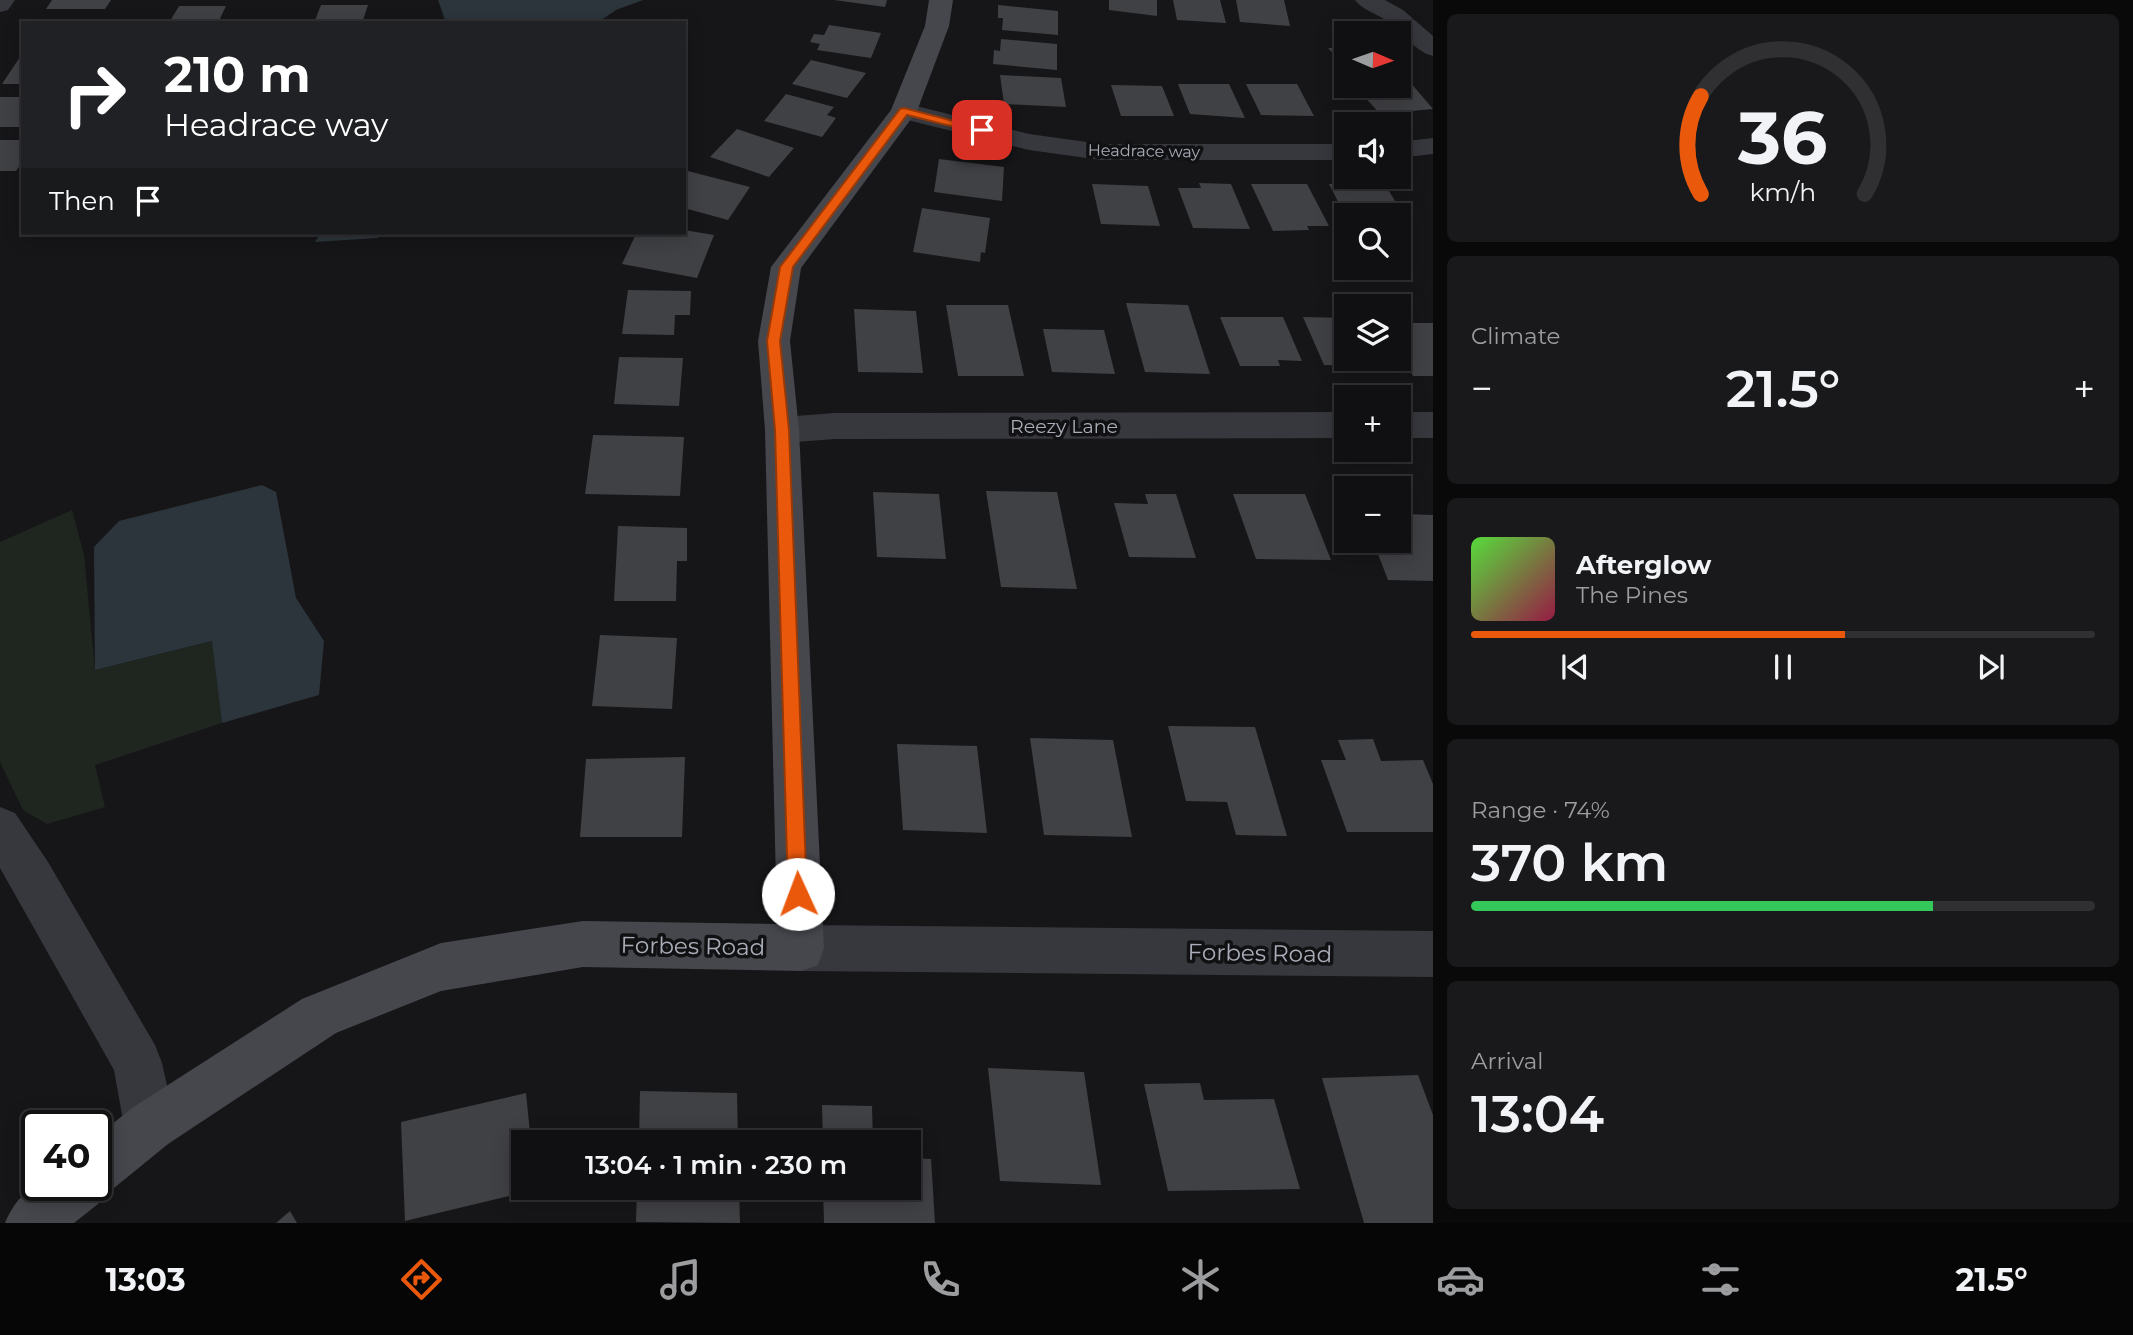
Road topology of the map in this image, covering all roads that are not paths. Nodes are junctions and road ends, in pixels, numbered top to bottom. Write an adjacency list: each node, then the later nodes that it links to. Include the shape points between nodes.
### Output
1 (3, 0): 4 (street)
2 (941, 0): 6 (street, via 937,26)
3 (1367, 0): 5 (street, via 1395,15)
4 (0, 5)
5 (1433, 49)
6 (904, 111): 9 (street, Headrace way, via 1029,142 1101,152); 13 (street, via 786,267 774,341)
7 (1433, 146): 8 (street)
8 (1411, 149)
9 (1334, 152)
10 (1334, 425): 13 (street, Reezy Lane, via 835,426)
11 (1411, 425): 12 (street)
12 (1433, 425)
13 (782, 430): 15 (street)
14 (0, 828): 17 (street, via 137,1063)
15 (801, 948): 16 (street, Forbes Road); 17 (street, Forbes Road, via 583,944 441,967 319,1016)
16 (1433, 954)
17 (150, 1126): 18 (street, Forbes Road)
18 (112, 1157)
19 (59, 1201): 20 (street)
20 (32, 1223)

